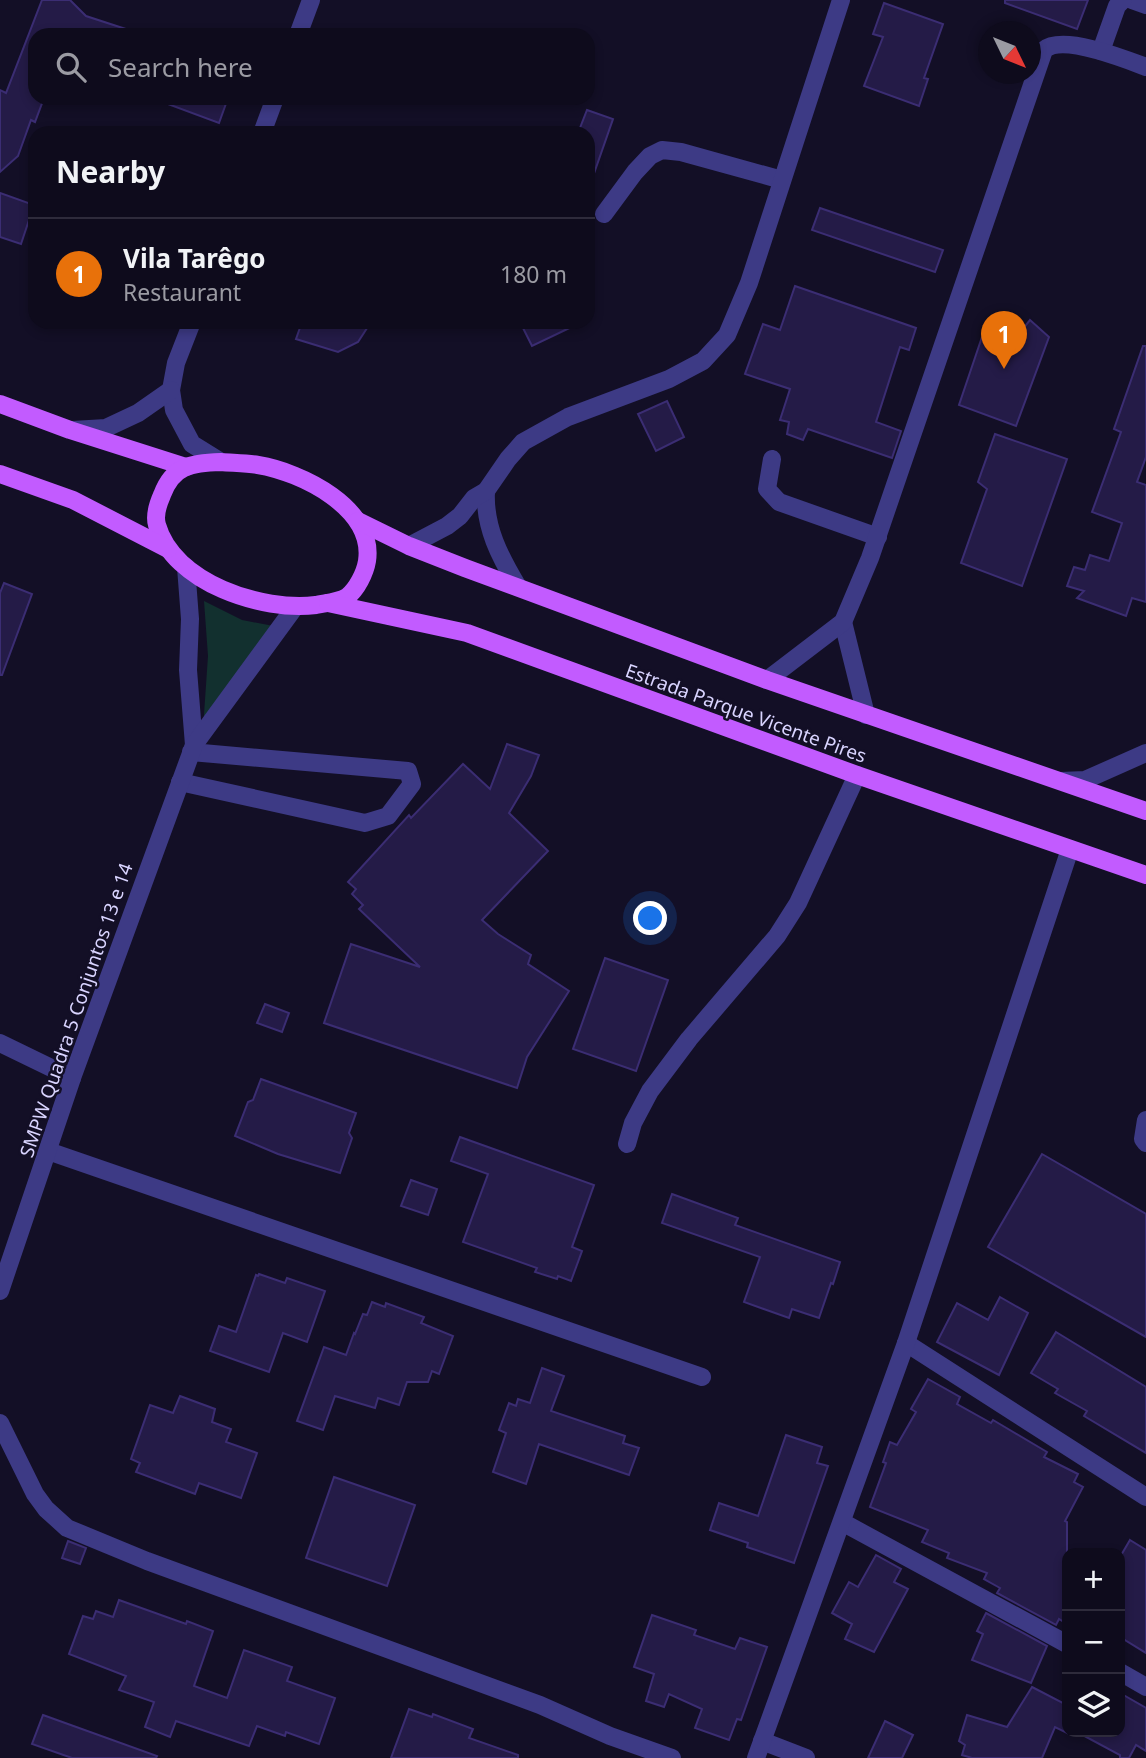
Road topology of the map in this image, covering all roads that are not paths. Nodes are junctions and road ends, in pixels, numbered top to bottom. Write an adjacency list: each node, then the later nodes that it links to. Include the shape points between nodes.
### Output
1 (311, 0): 6 (street)
2 (841, 0): 11 (street)
3 (1123, 0): 7 (street)
4 (1132, 0): 5 (street)
5 (1146, 5)
6 (301, 28)
7 (1101, 51): 8 (street); 23 (street, via 1058,44 1044,50)
8 (1146, 66)
9 (272, 105): 10 (street)
10 (265, 126)
11 (782, 180): 12 (street, via 662,150 635,172); 21 (street, via 739,309 718,347 703,361 669,379 568,417 523,442)
12 (604, 214)
13 (189, 329): 14 (street)
14 (171, 390): 16 (street, via 106,428); 18 (street, via 174,410 192,444)
15 (0, 404): 16 (main road)
16 (70, 430): 19 (main road)
17 (772, 459): 23 (street, via 767,489 779,502)
18 (221, 462): 19 (main road); 22 (main road, via 259,465 299,477 351,511)
19 (186, 467): 25 (main road, via 175,472 157,509 156,524)
20 (0, 474): 25 (main road, via 73,500)
21 (486, 491): 24 (street, via 447,526); 27 (street, via 489,526)
22 (358, 521): 24 (main road, Estrada Parque Vicente Pires); 28 (main road, via 369,549 366,568 346,597)
23 (878, 537): 30 (street)
24 (409, 546): 27 (main road, Estrada Parque Vicente Pires)
25 (168, 549): 26 (main road)
26 (186, 567): 29 (main road, via 244,598); 33 (street, SMPW Quadra 5 Conjuntos 13 e 14)
27 (518, 587): 31 (main road, Estrada Parque Vicente Pires)
28 (328, 603): 29 (main road); 35 (main road, Estrada Parque Vicente Pires, via 467,633)
29 (295, 607): 33 (street, SMPW Quadra 5 Conjuntos 13 e 14)
30 (843, 622): 31 (street); 32 (street)
31 (766, 680): 32 (main road, Estrada Parque Vicente Pires)
32 (866, 715): 37 (main road, Estrada Parque Vicente Pires)
33 (192, 748): 36 (street, SMPW Quadra 5 Conjuntos 13 e 14); 36 (street, via 408,771 412,784 388,816 365,823)
34 (1146, 753): 37 (street, via 1084,780)
35 (857, 775): 39 (main road, Estrada Parque Vicente Pires); 45 (street, via 798,903 777,936 650,1091)
36 (180, 782): 42 (street, SMPW Quadra 5 Conjuntos 13 e 14)
37 (1060, 782): 38 (main road, Estrada Parque Vicente Pires)
38 (1146, 811)
39 (1070, 849): 40 (main road, Estrada Parque Vicente Pires); 48 (street)
40 (1146, 875)
41 (0, 1043): 42 (street)
42 (72, 1078): 46 (street, SMPW Quadra 5 Conjuntos 13 e 14)
43 (1146, 1120): 44 (street)
44 (1146, 1143)
45 (627, 1144)
46 (48, 1151): 47 (street, SMPW Quadra 5 Conjuntos 13 e 14); 49 (street)
47 (0, 1291)
48 (906, 1343): 51 (street); 52 (street)
49 (702, 1377)
50 (0, 1423): 57 (street, via 36,1494 67,1528)
51 (1146, 1497)
52 (842, 1521): 53 (street); 56 (street)
53 (1062, 1641)
54 (1124, 1674): 55 (street)
55 (1146, 1686)
56 (759, 1750): 58 (street)
57 (672, 1758)
58 (806, 1758)

